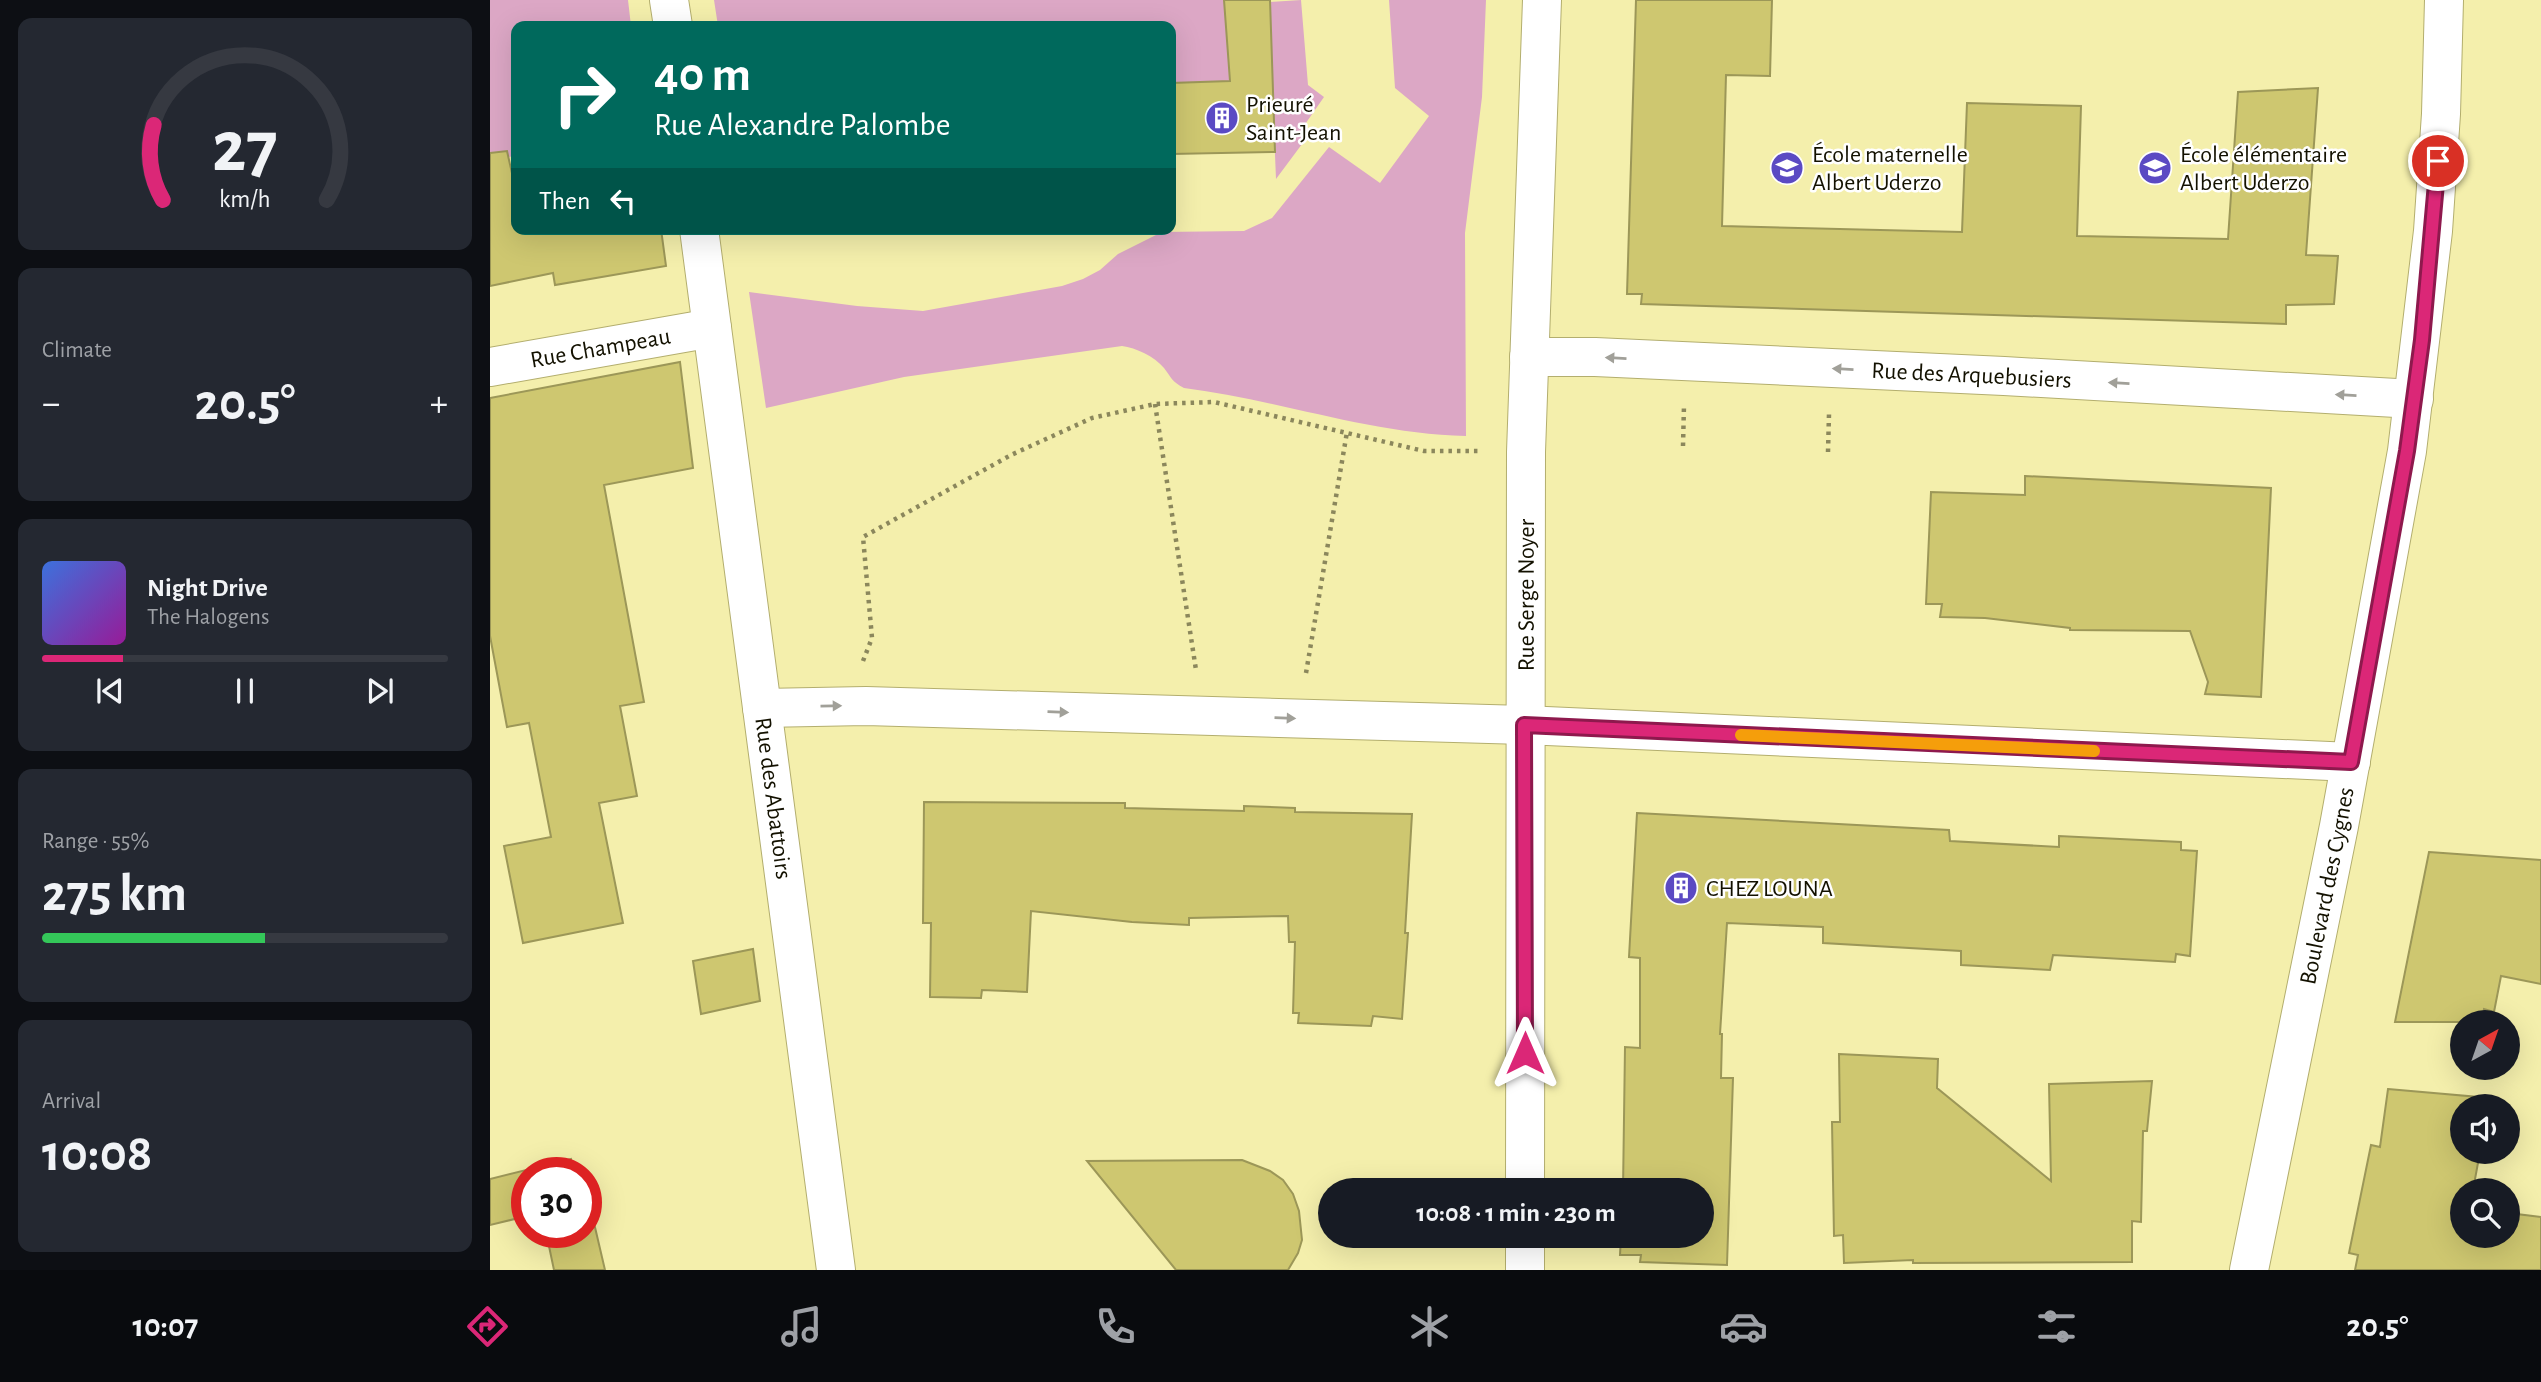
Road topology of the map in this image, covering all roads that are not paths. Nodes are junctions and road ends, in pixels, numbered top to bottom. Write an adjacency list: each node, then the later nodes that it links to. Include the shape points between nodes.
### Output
1 (669, 0): 4 (street)
2 (1542, 0): 7 (street, Rue Serge Noyer)
3 (2444, 0): 9 (street, Boulevard des Cygnes, via 2433,231)
4 (672, 21)
5 (700, 235): 6 (street, Rue des Abattoirs)
6 (712, 328): 8 (street, Rue Champeau); 10 (street, Rue des Abattoirs)
7 (1528, 357): 9 (street, Rue des Arquebusiers, one-way to 7, via 2004,376); 11 (street, Rue Serge Noyer)
8 (490, 366)
9 (2414, 399): 12 (street, Boulevard des Cygnes)
10 (762, 708): 11 (street, one-way to 11, via 866,706); 15 (street, Rue des Abattoirs)
11 (1524, 725): 12 (street); 13 (street, Rue Serge Noyer)
12 (2351, 762): 17 (street, Boulevard des Cygnes)
13 (1525, 1178)
14 (1525, 1248): 16 (street)
15 (836, 1270)
16 (1525, 1270)
17 (2249, 1270)

